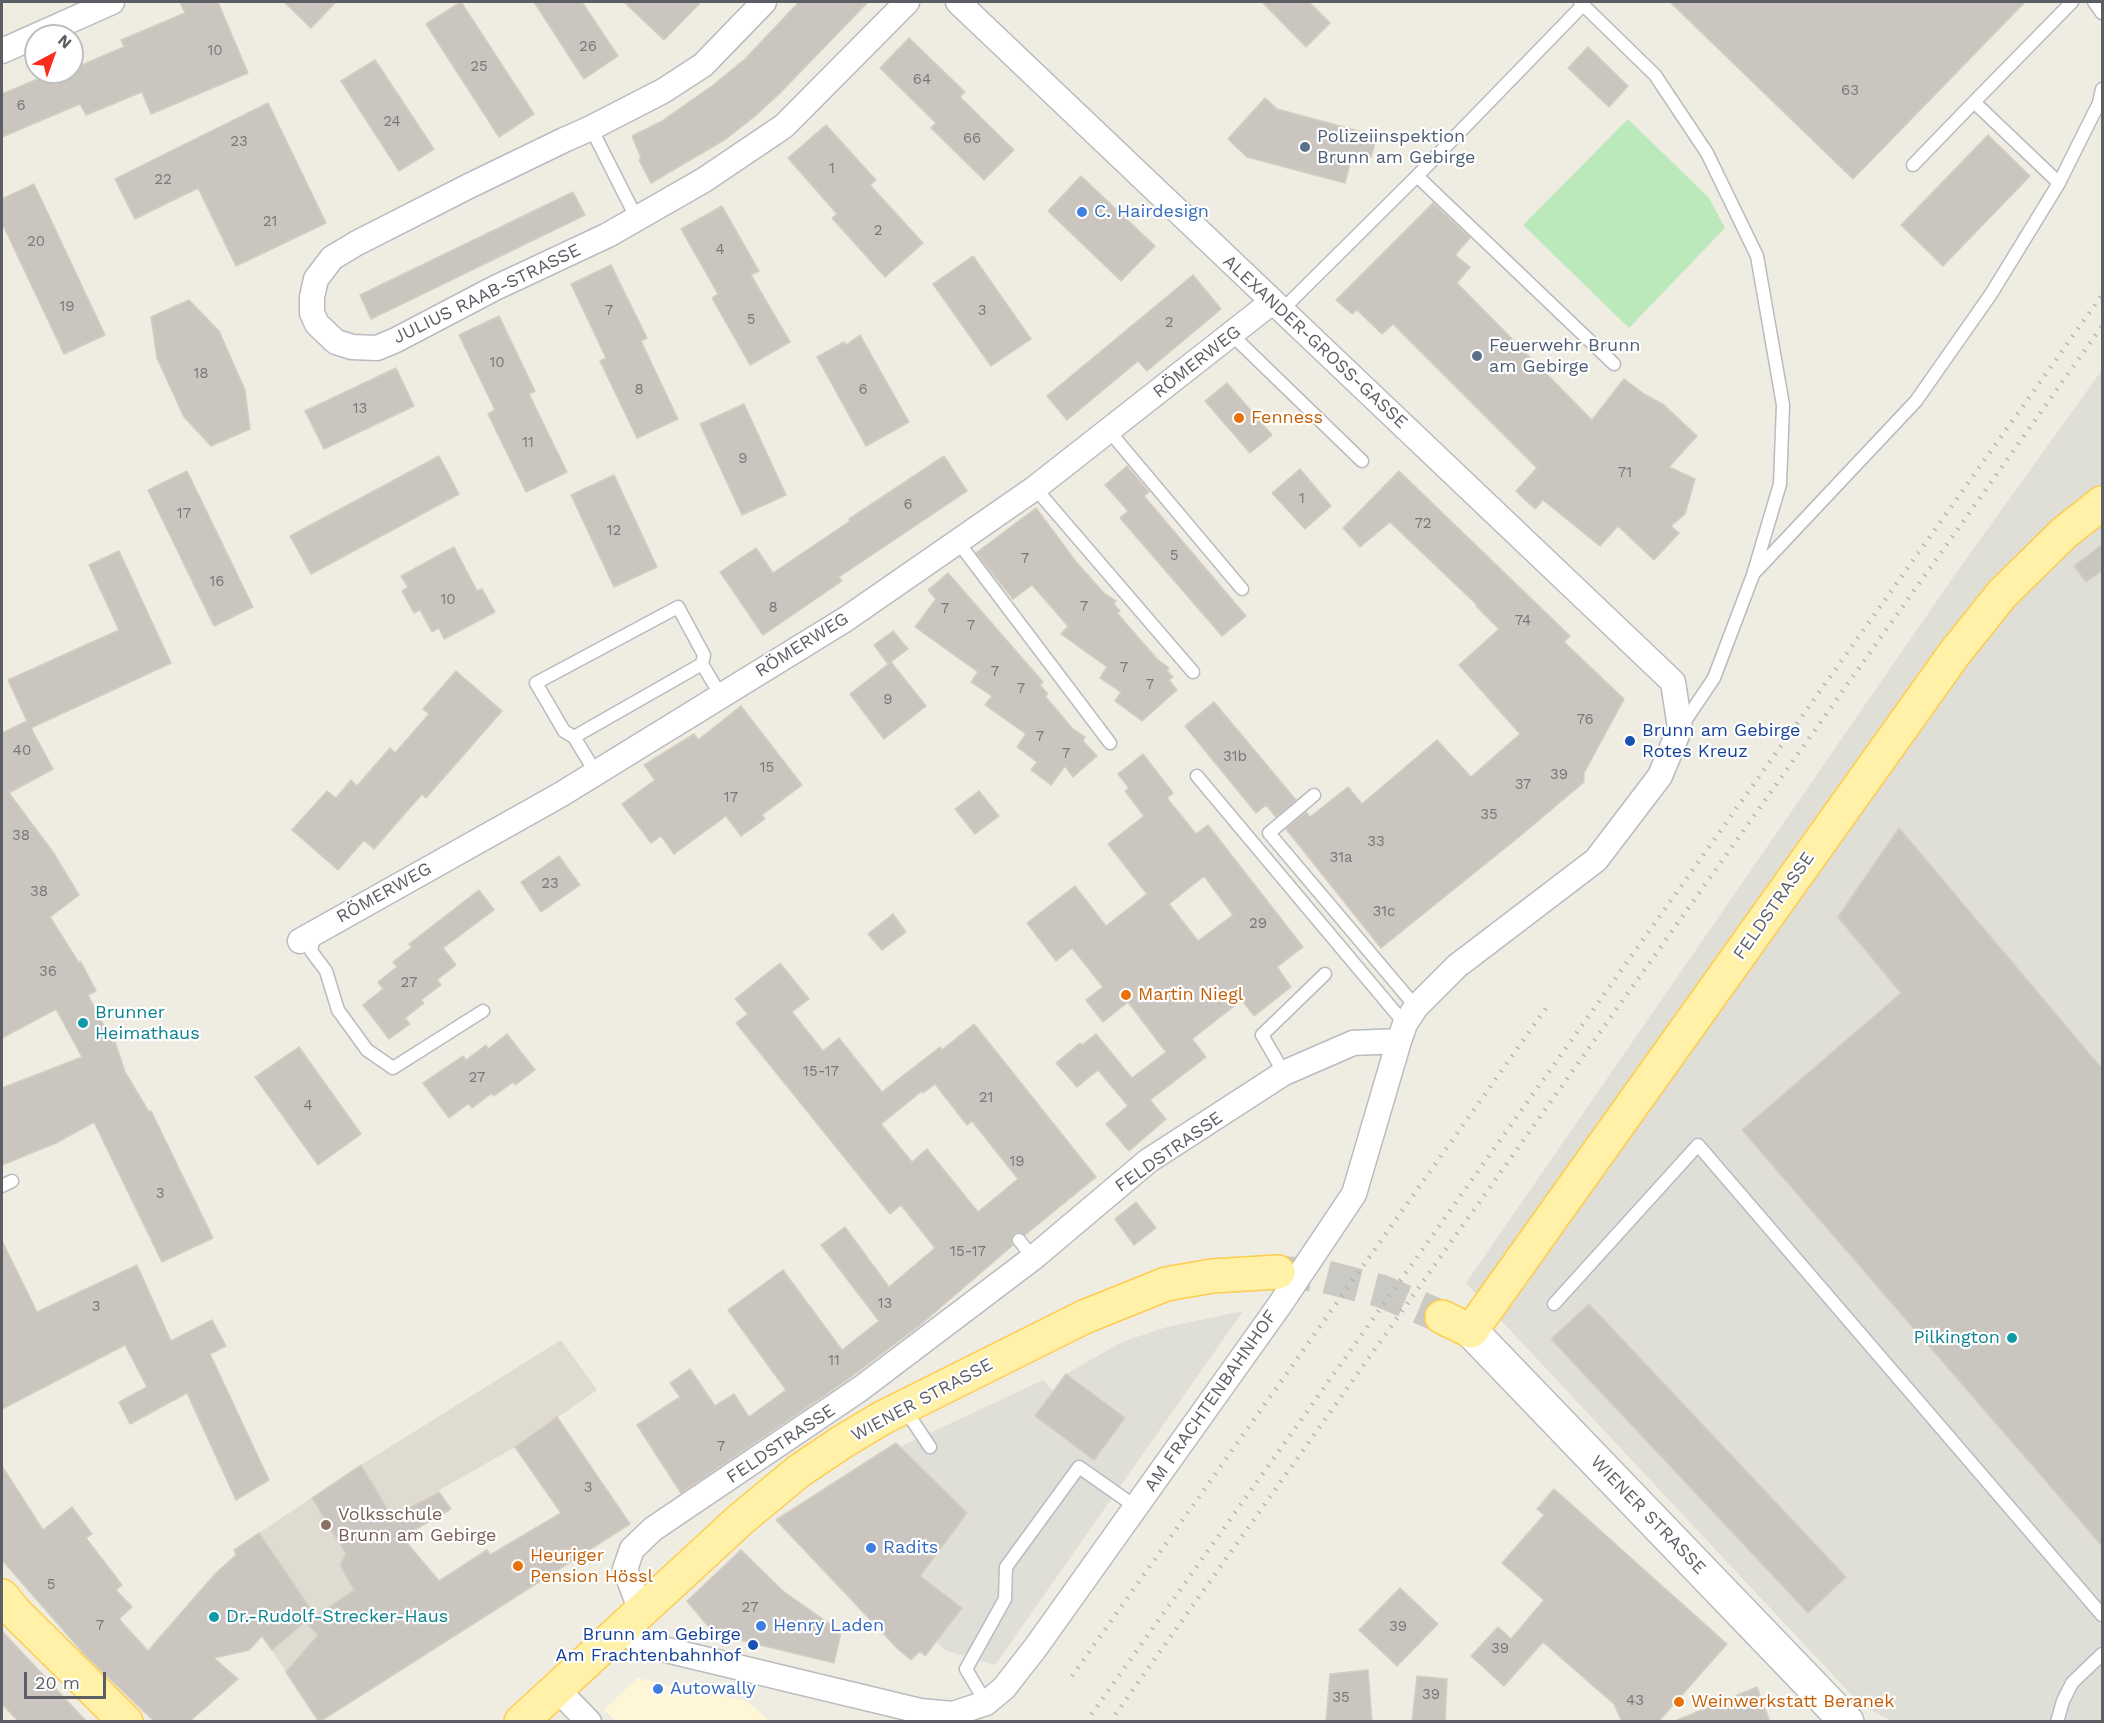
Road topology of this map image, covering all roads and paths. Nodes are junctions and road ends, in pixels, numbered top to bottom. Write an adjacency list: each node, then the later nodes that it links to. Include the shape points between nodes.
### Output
1 (112, 2): 9 (street)
2 (764, 2): 12 (street, JULIUS RAAB-STRASSE, via 703,65)
3 (907, 2): 16 (street, JULIUS RAAB-STRASSE, via 784,126)
4 (958, 2): 17 (street, ALEXANDER-GROSS-GASSE)
5 (2072, 2): 11 (lane)
6 (2094, 2): 8 (lane)
7 (1582, 3): 14 (lane); 25 (lane, via 1655,75 1707,153 1756,256 1783,405 1780,483)
8 (2103, 13)
9 (2, 51)
10 (2103, 89): 15 (lane)
11 (1974, 102): 13 (lane); 15 (lane)
12 (591, 129): 16 (lane); 16 (street, JULIUS RAAB-STRASSE, via 469,186 332,258 316,279 312,313 317,324 336,342 377,348)
13 (1913, 165)
14 (1417, 176): 17 (lane); 19 (lane)
15 (2059, 183): 25 (lane, via 1991,294 1916,401)
16 (637, 219)
17 (1277, 306): 18 (street, RÖMERWEG); 30 (street, ALEXANDER-GROSS-GASSE, via 1673,682)
18 (1232, 335): 20 (street, RÖMERWEG); 21 (lane)
19 (1614, 364)
20 (1109, 431): 22 (street, RÖMERWEG); 26 (lane)
21 (1362, 461)
22 (1035, 488): 24 (street, RÖMERWEG); 28 (lane)
23 (2103, 503): 43 (main road, FELDSTRASSE, via 2064,533 2002,594 1953,654)
24 (958, 542): 29 (street, RÖMERWEG, via 846,619); 32 (lane)
25 (1753, 574): 30 (lane, via 1714,678)
26 (1242, 589)
27 (702, 664): 29 (lane); 31 (lane); 31 (lane, via 704,655 678,607 536,683 564,731)
28 (1194, 672)
29 (721, 696): 33 (street, RÖMERWEG)
30 (1680, 728): 39 (street, via 1660,776 1596,860 1457,966)
31 (574, 737): 33 (lane)
32 (1110, 743)
33 (596, 773): 36 (street, RÖMERWEG)
34 (1197, 776): 39 (lane)
35 (1314, 795): 39 (lane, via 1269,833)
36 (308, 936): 38 (lane, via 311,951 326,971 338,1010 367,1050 393,1068)
37 (1324, 974): 40 (lane, via 1262,1035)
38 (483, 1011)
39 (1406, 1024): 40 (street, FELDSTRASSE); 46 (street, AM FRACHTENBAHNHOF, via 1354,1194)
40 (1284, 1073): 49 (street, FELDSTRASSE, via 1148,1161 1026,1249 860,1389 653,1529 632,1549 625,1569)
41 (1278, 1272): 44 (main road, WIENER STRASSE, via 1212,1276 1166,1284 1084,1317)
42 (1554, 1304): 48 (lane, via 1698,1144)
43 (1456, 1324): 56 (main road, WIENER STRASSE)
44 (904, 1407): 45 (lane); 49 (main road, WIENER STRASSE, via 799,1471)
45 (930, 1447)
46 (1136, 1507): 52 (street, AM FRACHTENBAHNHOF, via 1036,1647 1004,1688); 52 (lane, via 1079,1467 1006,1567 1005,1599 966,1669)
47 (2, 1596): 53 (main road)
48 (2103, 1615)
49 (630, 1622): 51 (main road, WIENER STRASSE); 52 (street, AM FRACHTENBAHNHOF, via 654,1647 920,1711 953,1714)
50 (2103, 1654): 57 (lane, via 2072,1683)
51 (556, 1689): 54 (main road, WIENER STRASSE); 55 (street)
52 (986, 1703)
53 (126, 1722)
54 (521, 1722)
55 (589, 1722)
56 (1846, 1722)
57 (2057, 1722)

